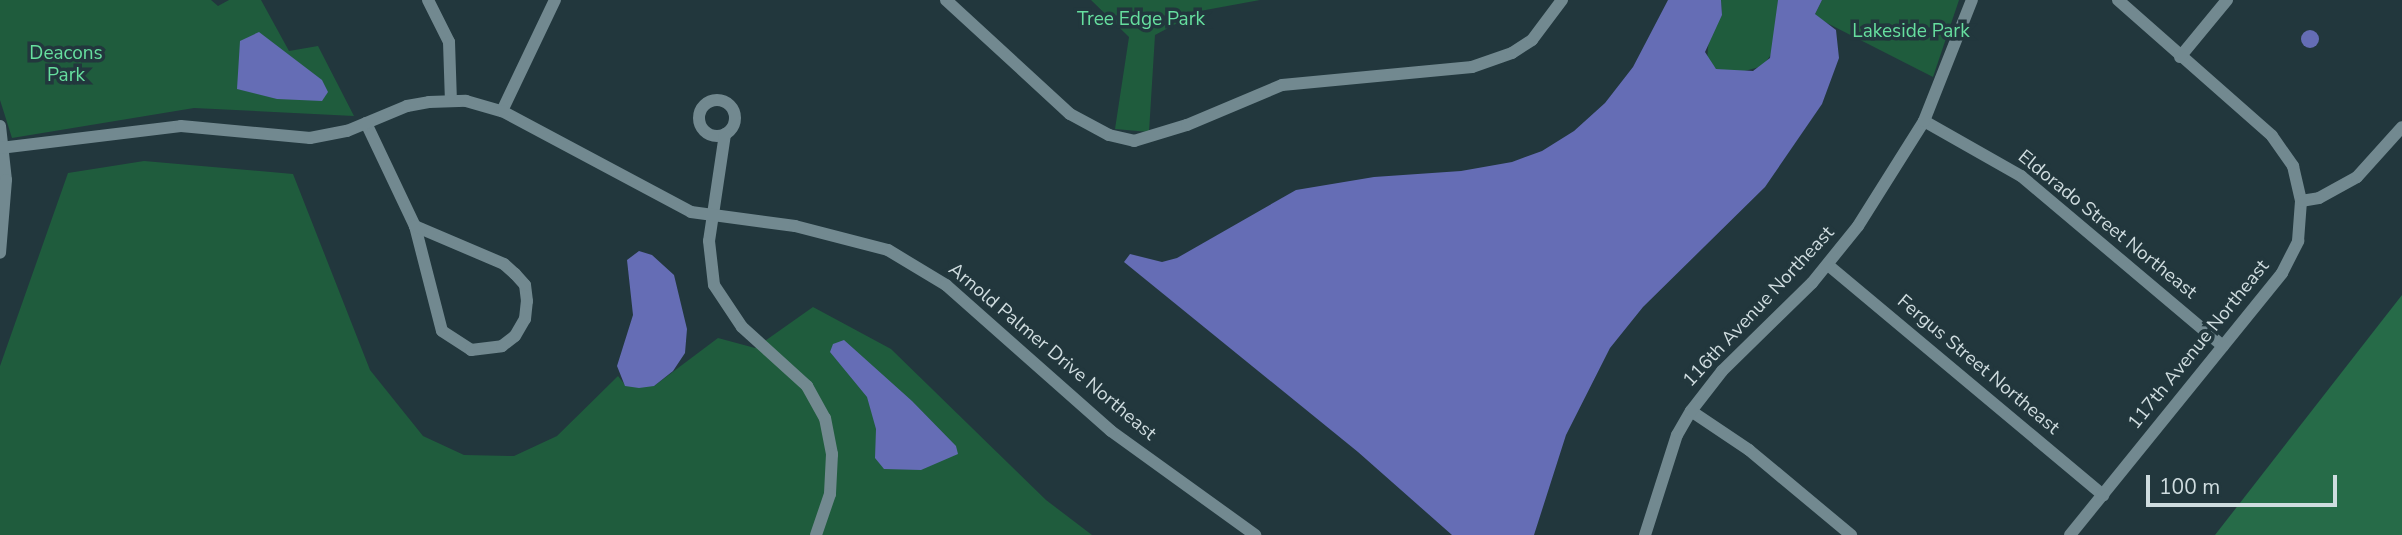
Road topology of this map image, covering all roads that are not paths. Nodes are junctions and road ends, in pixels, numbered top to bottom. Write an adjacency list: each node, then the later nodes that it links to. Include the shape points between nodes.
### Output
1 (428, 0): 9 (street, via 449,42)
2 (946, 0): 3 (street, via 1070,114 1109,135 1133,141 1187,125 1282,85 1482,63 1532,40)
3 (1562, 0)
4 (1972, 0): 11 (street, 116th Avenue Northeast)
5 (2118, 0): 8 (street, 117th Avenue Northeast)
6 (2227, 0): 8 (street)
7 (551, 1): 10 (street)
8 (2180, 57): 17 (street, 117th Avenue Northeast, via 2285,151 2294,166)
9 (451, 101): 10 (street, Arnold Palmer Drive Northeast); 12 (street, Arnold Palmer Drive Northeast, via 407,106)
10 (502, 111): 18 (street, Arnold Palmer Drive Northeast, via 664,201)
11 (1924, 121): 21 (street, 116th Avenue Northeast, via 1879,196); 22 (street, Eldorado Street Northeast, via 2021,176)
12 (366, 123): 16 (street, Arnold Palmer Drive Northeast, via 310,138 181,126); 19 (street)
13 (0, 126): 16 (street)
14 (2402, 127): 17 (street, via 2357,177 2319,198)
15 (725, 134): 18 (street)
16 (3, 148): 20 (street)
17 (2301, 201): 22 (street, 117th Avenue Northeast, via 2298,241 2291,260)
18 (713, 218): 25 (street, via 709,241 714,285 742,327 807,386 825,418 832,454 830,494); 26 (street, Arnold Palmer Drive Northeast, via 815,231 899,257 946,285 1111,431)
19 (415, 226): 19 (street, via 442,331 471,351 502,346 525,319 524,285 504,264)
20 (0, 253)
21 (1828, 265): 23 (street, 116th Avenue Northeast, via 1722,371); 24 (street, Fergus Street Northeast)
22 (2223, 346): 24 (street, 117th Avenue Northeast)
23 (1691, 411): 27 (street, 116th Avenue Northeast, via 1677,435); 28 (street, via 1749,450)
24 (2103, 495): 29 (street, 117th Avenue Northeast)
25 (816, 535)
26 (1255, 535)
27 (1645, 535)
28 (1851, 535)
29 (2070, 535)

